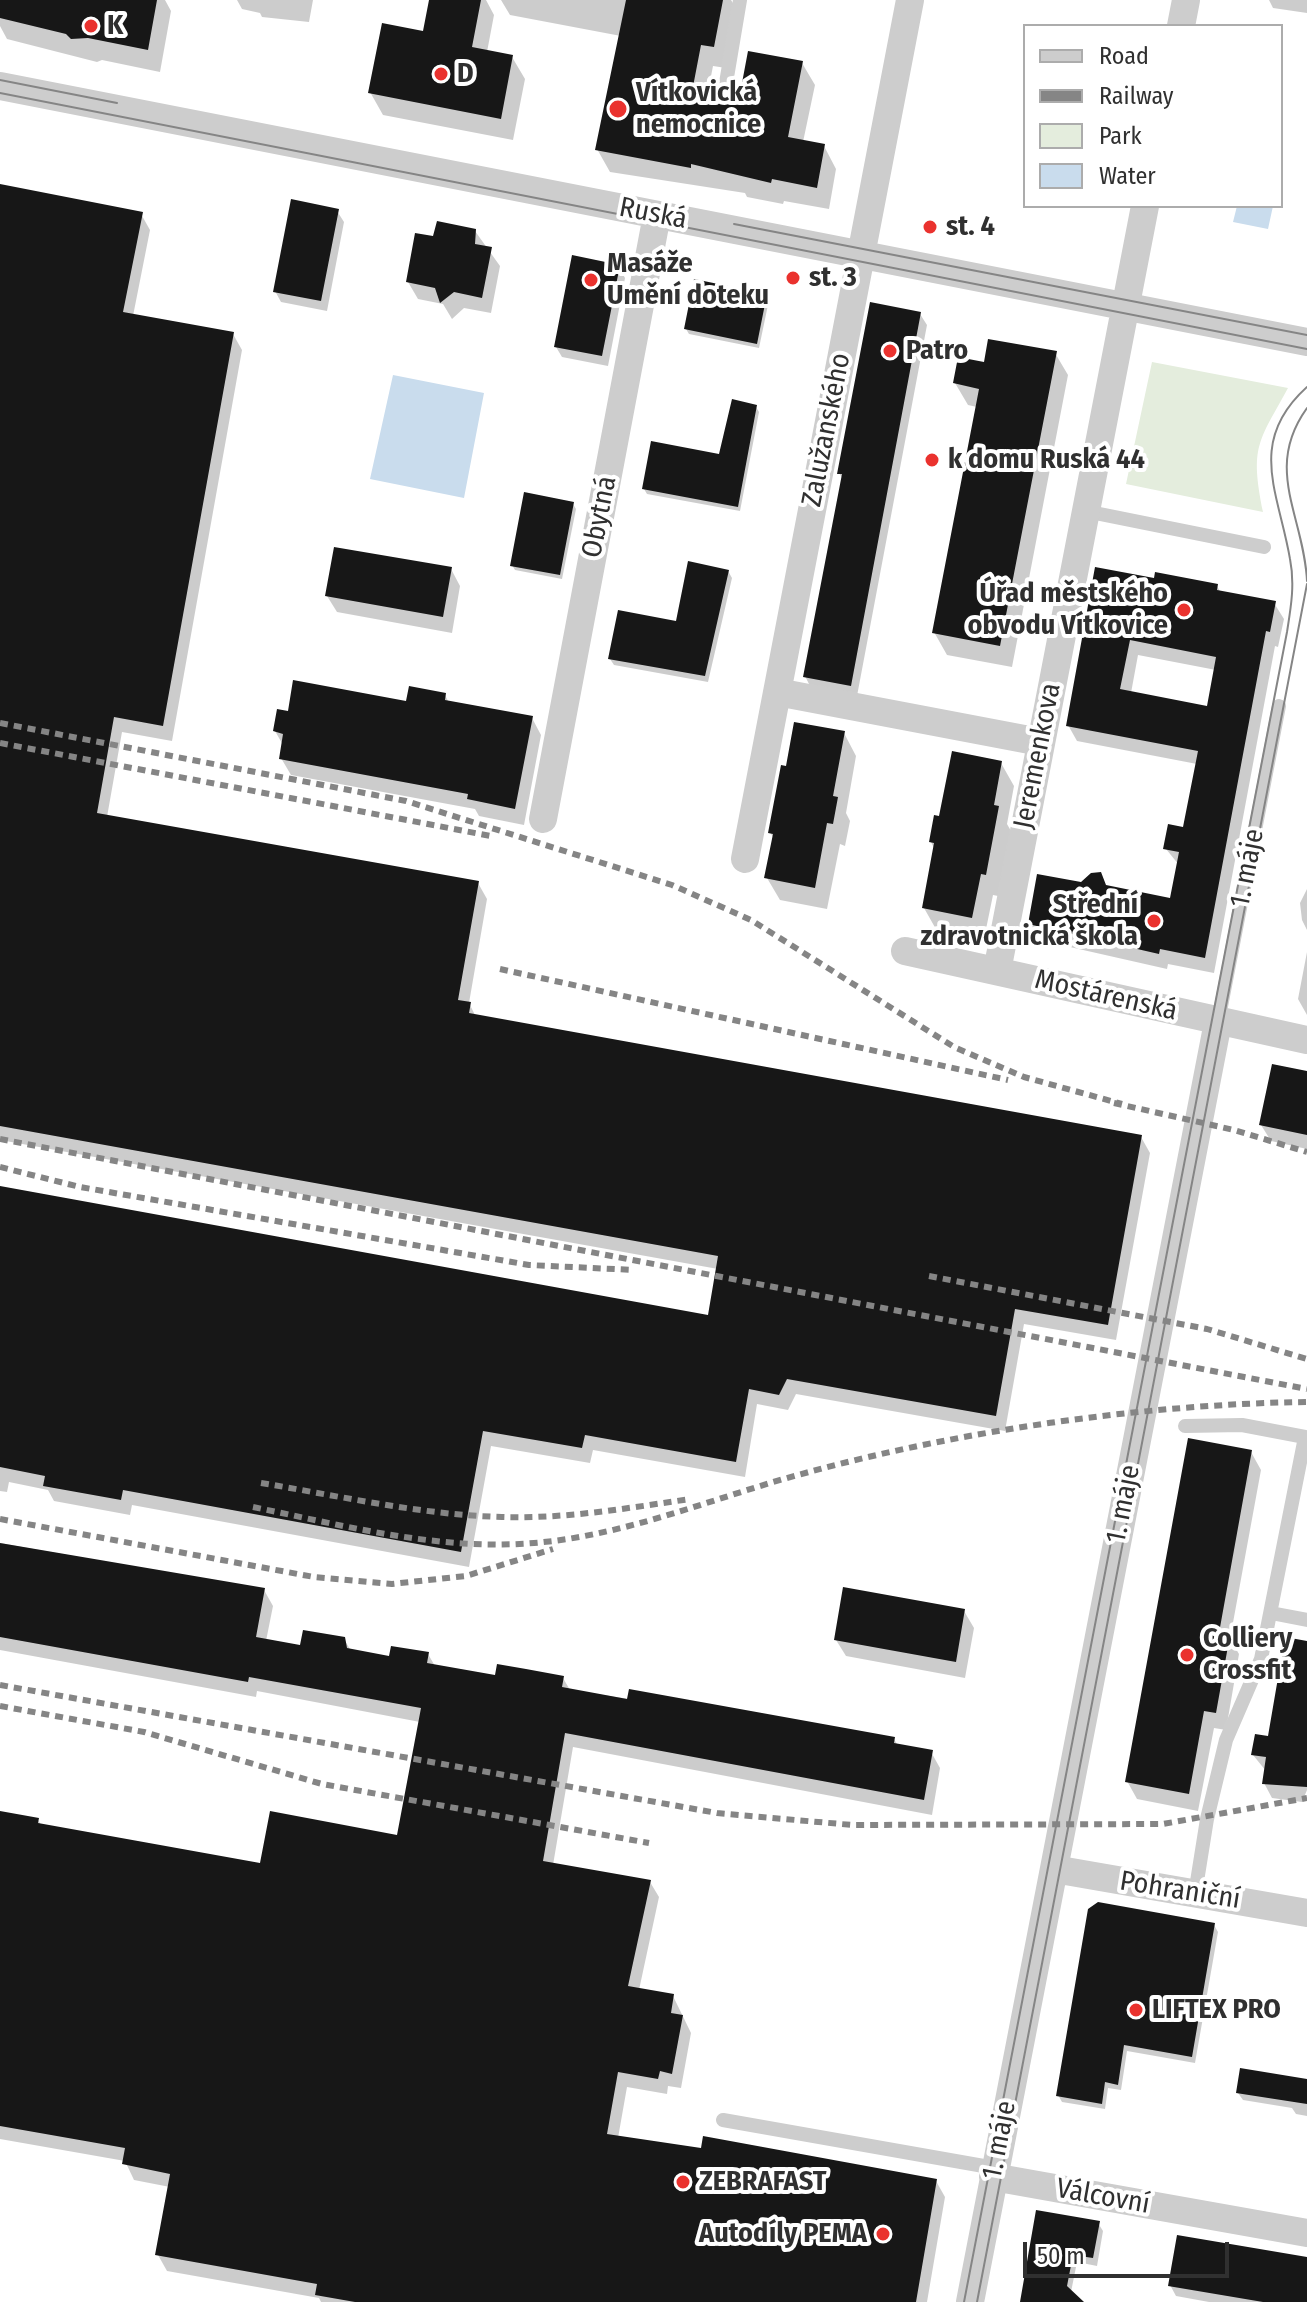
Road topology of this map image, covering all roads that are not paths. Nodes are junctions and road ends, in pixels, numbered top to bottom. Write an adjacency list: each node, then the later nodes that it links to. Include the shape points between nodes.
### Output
1 (740, 0): 6 (lane)
2 (910, 0): 9 (street, Zalužanského)
3 (1186, 0): 4 (street)
4 (1181, 24)
5 (0, 86): 8 (street, Ruská)
6 (725, 89)
7 (1145, 208): 10 (street, Jeremenkova)
8 (657, 215): 9 (street, Ruská); 17 (street, Obytná)
9 (859, 254): 10 (street, Ruská); 14 (street, Zalužanského)
10 (1126, 307): 11 (street, Ruská); 12 (street, Jeremenkova)
11 (1307, 342)
12 (1085, 511): 13 (lane); 16 (street, Jeremenkova)
13 (1264, 547)
14 (777, 692): 16 (street); 18 (street, Zalužanského)
15 (1279, 706): 21 (lane, 1. máje)
16 (1040, 742): 20 (street, Jeremenkova)
17 (543, 819)
18 (745, 859)
19 (905, 951): 20 (street, Mostárenská)
20 (997, 971): 21 (street, Mostárenská)
21 (1218, 1022): 22 (street, Mostárenská); 28 (street, 1. máje)
22 (1307, 1040)
23 (1185, 1426): 24 (lane)
24 (1306, 1430): 25 (lane)
25 (1302, 1477): 26 (lane)
26 (1271, 1613): 27 (lane); 29 (lane, via 1261,1659 1226,1740)
27 (1307, 1620)
28 (1054, 1869): 29 (street, Pohraniční); 32 (street, 1. máje)
29 (1195, 1894): 30 (street, Pohraniční)
30 (1307, 1913)
31 (723, 2120): 32 (lane)
32 (994, 2172): 33 (street, Válcovní); 34 (street, 1. máje)
33 (1307, 2233)
34 (970, 2302)

